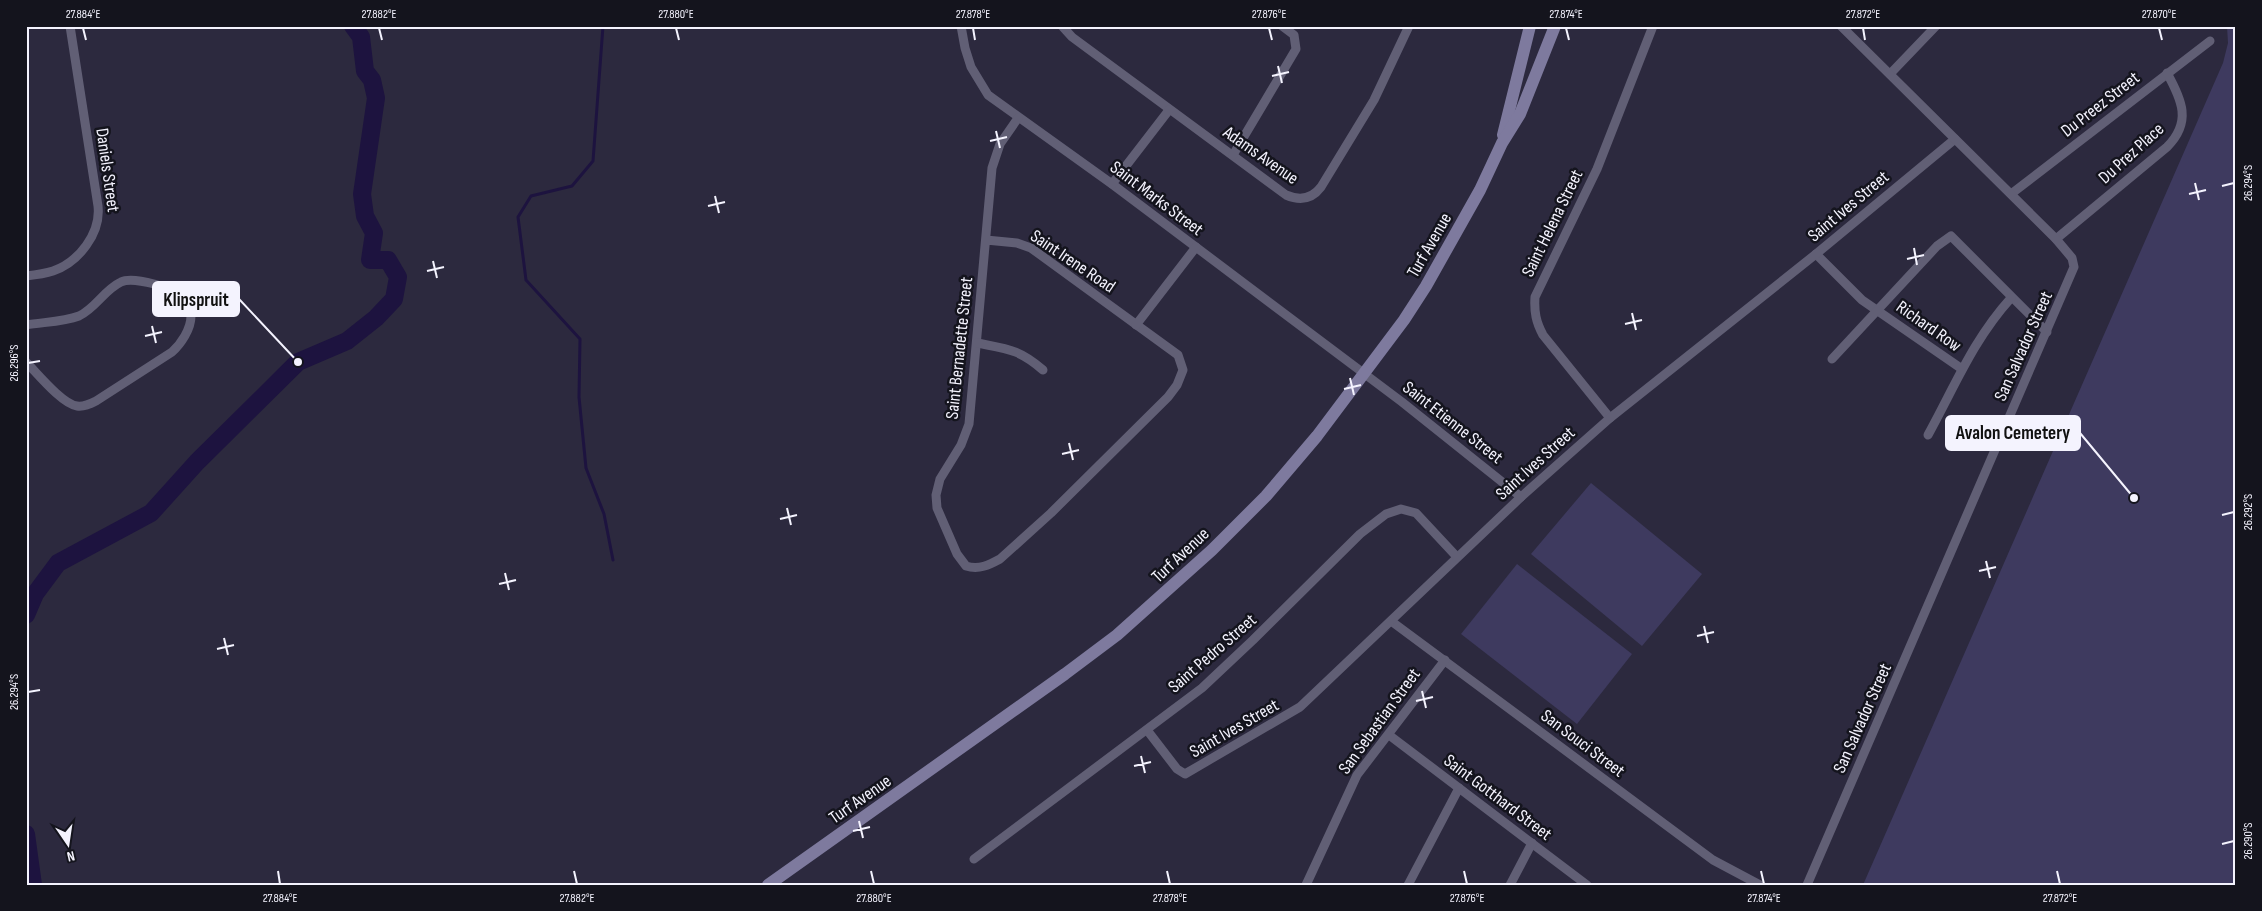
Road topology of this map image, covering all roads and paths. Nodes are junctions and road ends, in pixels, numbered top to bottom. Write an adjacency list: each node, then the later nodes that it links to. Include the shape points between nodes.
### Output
1 (70, 26): 25 (street, Daniels Street, via 99,222 90,240 64,266)
2 (961, 26): 15 (street, Saint Marks Street, via 965,48 978,81 988,94)
3 (1062, 26): 14 (street, Adams Avenue)
4 (1282, 26): 18 (street, via 1294,35 1296,49)
5 (1409, 26): 18 (street, Adams Avenue, via 1374,100 1317,192 1302,199 1286,196)
6 (1530, 26): 17 (main road, Turf Avenue)
7 (1555, 26): 17 (main road, Turf Avenue, via 1520,114)
8 (1653, 26): 37 (street, Saint Helena Street, via 1597,169 1535,297 1535,315 1543,335)
9 (1842, 26): 13 (street, San Salvador Street)
10 (1936, 26): 13 (street)
11 (2210, 40): 12 (street, Du Preez Street)
12 (2167, 73): 20 (street, Du Preez Street); 21 (street, Du Prez Place, via 2183,108 2175,137)
13 (1890, 74): 16 (street, San Salvador Street)
14 (1168, 110): 18 (street, Adams Avenue); 19 (street)
15 (1018, 118): 19 (street, Saint Marks Street); 22 (street, Saint Bernadette Street, via 995,156)
16 (1955, 139): 20 (street, San Salvador Street); 24 (street, Saint Ives Street)
17 (1502, 143): 36 (main road, Turf Avenue, via 1476,198 1426,286)
18 (1234, 155)
19 (1112, 184): 23 (street, Saint Marks Street)
20 (2011, 194): 21 (street, San Salvador Street)
21 (2056, 239): 30 (street, San Salvador Street, via 2072,258 2074,267)
22 (986, 240): 29 (street, Saint Irene Road, via 1024,244); 31 (street, Saint Bernadette Street)
23 (1196, 247): 29 (street); 36 (street, Saint Marks Street)
24 (1816, 254): 27 (street, Richard Row, via 1854,292); 37 (street, Saint Ives Street)
25 (26, 276)
26 (2012, 298): 27 (street, Richard Row, via 1951,236 1937,246); 30 (street, Richard Row); 34 (street, Richard Row, via 1984,330)
27 (1878, 310): 32 (street, Richard Row); 34 (street, Richard Row)
28 (26, 325): 33 (street, via 77,316 117,284 130,279 180,294 188,302 191,317 181,342 172,352 85,406 67,403)
29 (1136, 325): 31 (street, Saint Bernadette Street, via 1178,355 1183,370 1177,385 1012,550 990,565 977,568 966,566 957,554 937,508 936,495 940,479 962,445 969,424)
30 (2046, 332): 54 (street, San Salvador Street)
31 (976, 343): 35 (street, via 1015,350)
32 (1832, 359)
33 (26, 362)
34 (1962, 369): 38 (street, Richard Row)
35 (1043, 370)
36 (1364, 374): 39 (street, Saint Etienne Street); 48 (main road, Turf Avenue, via 1266,496 1117,635)
37 (1610, 418): 39 (street, Saint Ives Street)
38 (1928, 435)
39 (1521, 497): 40 (street, Saint Ives Street)
40 (1457, 557): 41 (street, Saint Ives Street); 43 (street, Saint Pedro Street, via 1416,513 1401,509 1386,514 1354,539 1212,679)
41 (1391, 621): 42 (street, San Souci Street); 43 (street, Saint Ives Street, via 1294,711 1190,772 1179,772)
42 (1444, 660): 44 (street, San Sebastian Street); 53 (street, San Souci Street, via 1713,860)
43 (1147, 730): 47 (street, Saint Pedro Street)
44 (1389, 735): 45 (street, Saint Gotthard Street); 49 (street, San Sebastian Street, via 1350,787)
45 (1459, 788): 46 (street, Saint Gotthard Street); 50 (street)
46 (1532, 844): 51 (street); 52 (street, Saint Gotthard Street)
47 (974, 859)
48 (768, 885)
49 (1306, 885)
50 (1408, 885)
51 (1510, 885)
52 (1587, 885)
53 (1760, 885)
54 (1807, 885)

